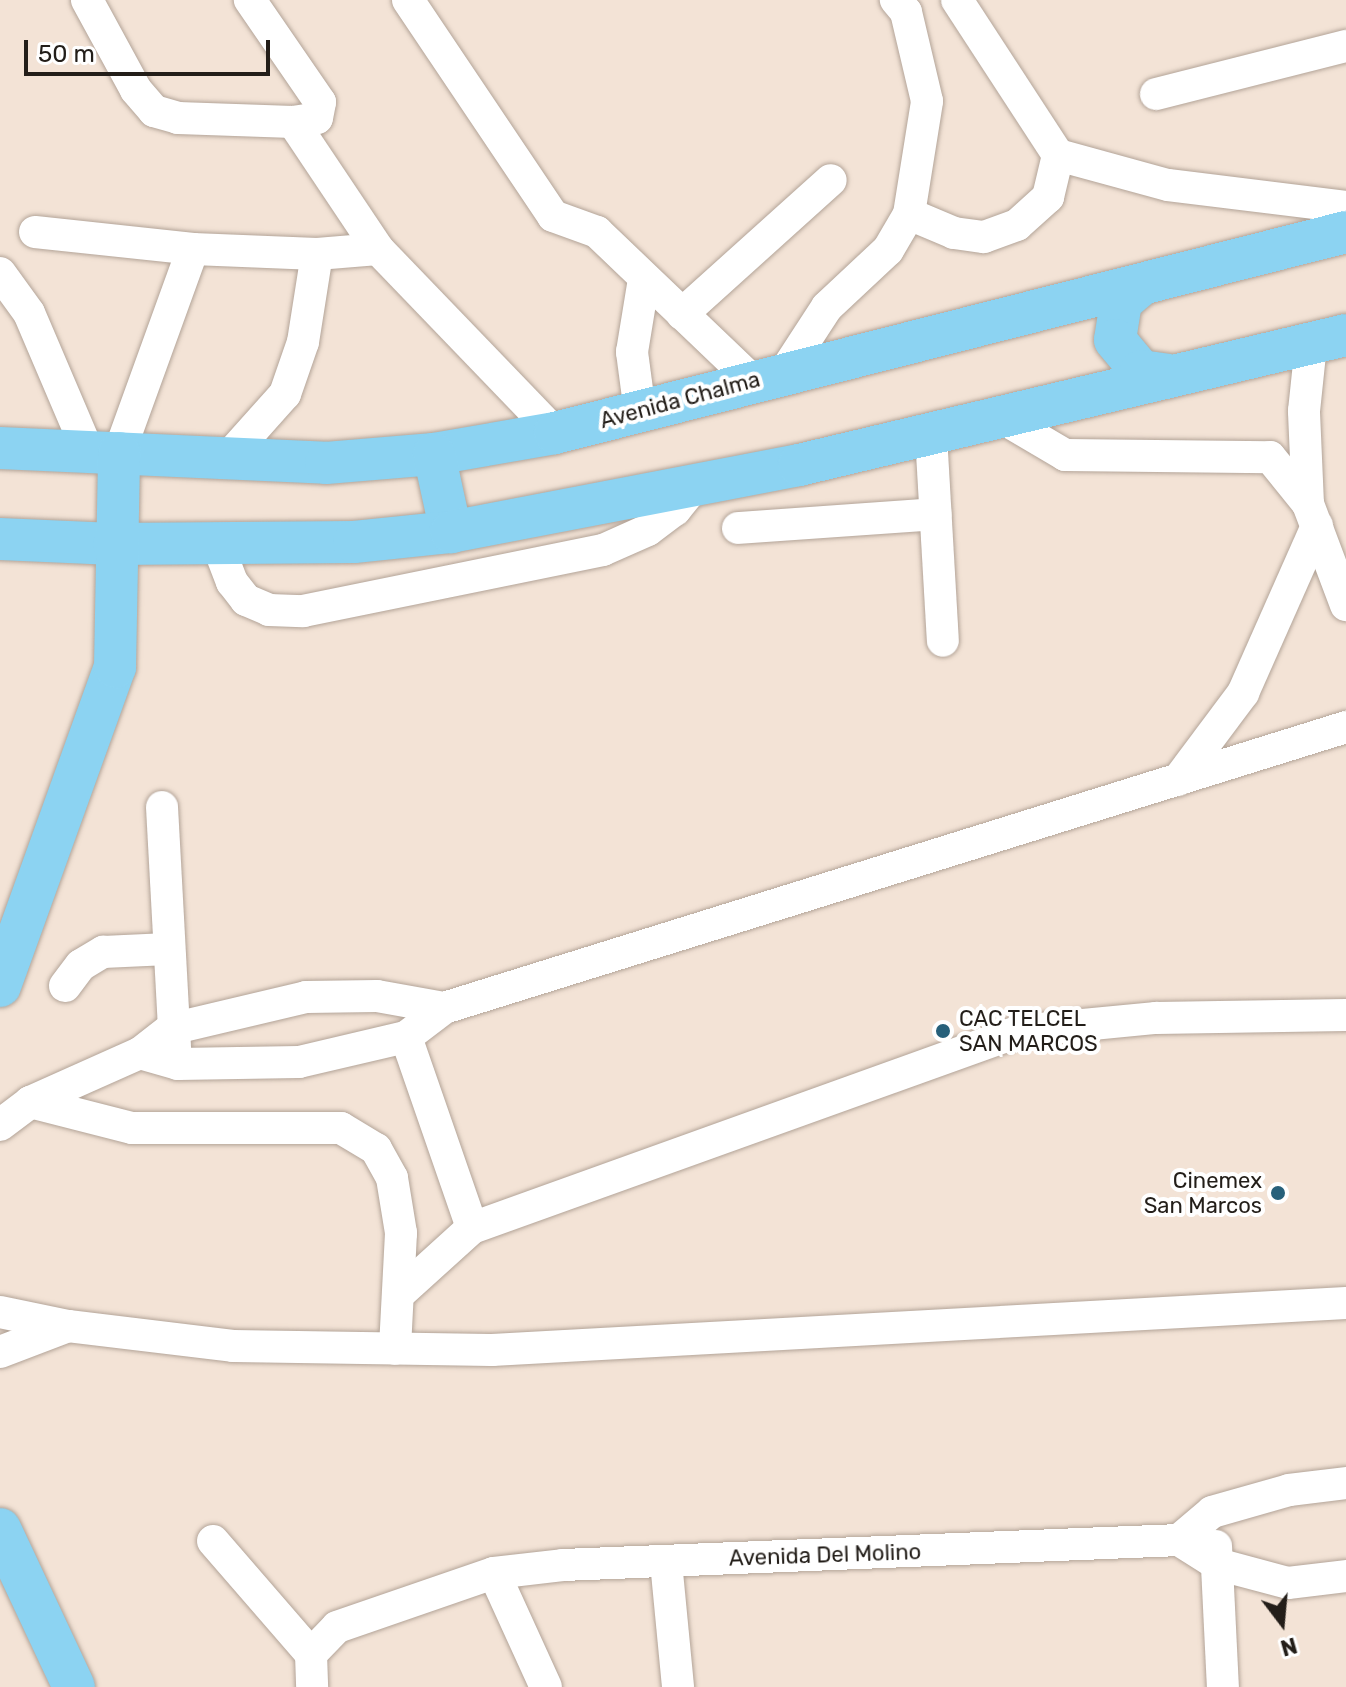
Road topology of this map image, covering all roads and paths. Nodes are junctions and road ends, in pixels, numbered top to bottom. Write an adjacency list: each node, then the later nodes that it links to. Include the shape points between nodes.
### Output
1 (87, 0): 8 (street, via 136,90 154,111 178,118)
2 (250, 0): 8 (street, via 320,102 317,118)
3 (408, 0): 19 (street, via 553,216 597,232)
4 (896, 0): 12 (street, via 906,12 927,101)
5 (957, 0): 9 (street)
6 (1339, 52): 7 (street)
7 (1156, 94)
8 (293, 122): 16 (street)
9 (1058, 155): 11 (street, via 1168,185); 12 (street, via 1048,197 1017,225 984,237 954,233)
10 (831, 180): 21 (street)
11 (1346, 207)
12 (909, 214): 25 (street, via 888,250 827,307)
13 (35, 232): 15 (street)
14 (1346, 232): 20 (main road, Avenida Chalma)
15 (193, 249): 17 (street); 31 (street)
16 (378, 249): 17 (street); 28 (street)
17 (317, 254): 33 (street, via 303,342 285,394)
18 (0, 273): 22 (street)
19 (644, 279): 21 (street); 26 (street, via 632,352)
20 (1140, 286): 24 (main road, via 1121,302 1115,340 1141,371); 25 (main road, Avenida Chalma)
21 (682, 314): 25 (street)
22 (15, 316): 31 (street)
23 (1329, 340): 24 (main road); 36 (street, via 1304,411)
24 (1168, 375): 27 (main road)
25 (768, 377): 26 (main road, Avenida Chalma)
26 (640, 412): 28 (main road, Avenida Chalma)
27 (1004, 419): 29 (main road); 36 (street, via 1065,455 1270,457)
28 (555, 433): 32 (main road, Avenida Chalma)
29 (931, 435): 34 (main road); 35 (street)
30 (0, 448): 31 (main road, Avenida Chalma)
31 (104, 452): 33 (main road, Avenida Chalma); 41 (main road)
32 (434, 454): 33 (main road, Avenida Chalma, via 326,463); 38 (main road)
33 (225, 461)
34 (695, 485): 38 (main road); 42 (street, via 675,510 648,530 603,550)
35 (936, 514): 37 (street); 44 (street)
36 (1312, 515): 43 (street); 46 (street, via 1243,693)
37 (738, 528)
38 (460, 530): 40 (main road, via 354,542); 42 (street)
39 (0, 539): 41 (main road)
40 (217, 543): 41 (main road); 42 (street, via 232,582 246,600 269,610 303,611)
41 (114, 544): 49 (main road, via 115,667)
42 (481, 575)
43 (1346, 605)
44 (943, 641)
45 (1346, 727): 46 (street)
46 (1178, 780): 51 (street)
47 (162, 807): 48 (street)
48 (168, 949): 50 (street, via 103,952 81,965); 53 (street)
49 (0, 986)
50 (65, 986)
51 (444, 1008): 53 (street, via 377,996 306,997); 54 (street)
52 (1346, 1015): 59 (street, via 1156,1018 1020,1031)
53 (171, 1029): 55 (street); 56 (street)
54 (406, 1037): 56 (street, via 299,1062); 59 (street)
55 (140, 1053): 56 (street); 57 (street)
56 (178, 1064)
57 (30, 1102): 58 (street); 60 (street, via 132,1128 341,1128 376,1149 392,1178 401,1233)
58 (0, 1125)
59 (472, 1228): 60 (street)
60 (398, 1295): 64 (street)
61 (1346, 1303): 64 (street, via 492,1350)
62 (0, 1312): 63 (street)
63 (68, 1326): 64 (street, via 233,1346); 65 (street)
64 (395, 1349)
65 (0, 1352)
66 (1346, 1483): 67 (street, via 1289,1490)
67 (1212, 1512): 69 (street); 72 (street)
68 (0, 1529): 76 (main road)
69 (1179, 1540): 71 (street, Avenida Del Molino); 72 (street)
70 (213, 1541): 75 (street)
71 (666, 1562): 73 (street, Avenida Del Molino); 79 (street)
72 (1217, 1564): 74 (street, via 1288,1583); 80 (street)
73 (494, 1573): 75 (street, Avenida Del Molino, via 337,1627); 78 (street)
74 (1346, 1576)
75 (311, 1654): 77 (street)
76 (74, 1687)
77 (312, 1687)
78 (546, 1687)
79 (678, 1687)
80 (1223, 1687)

